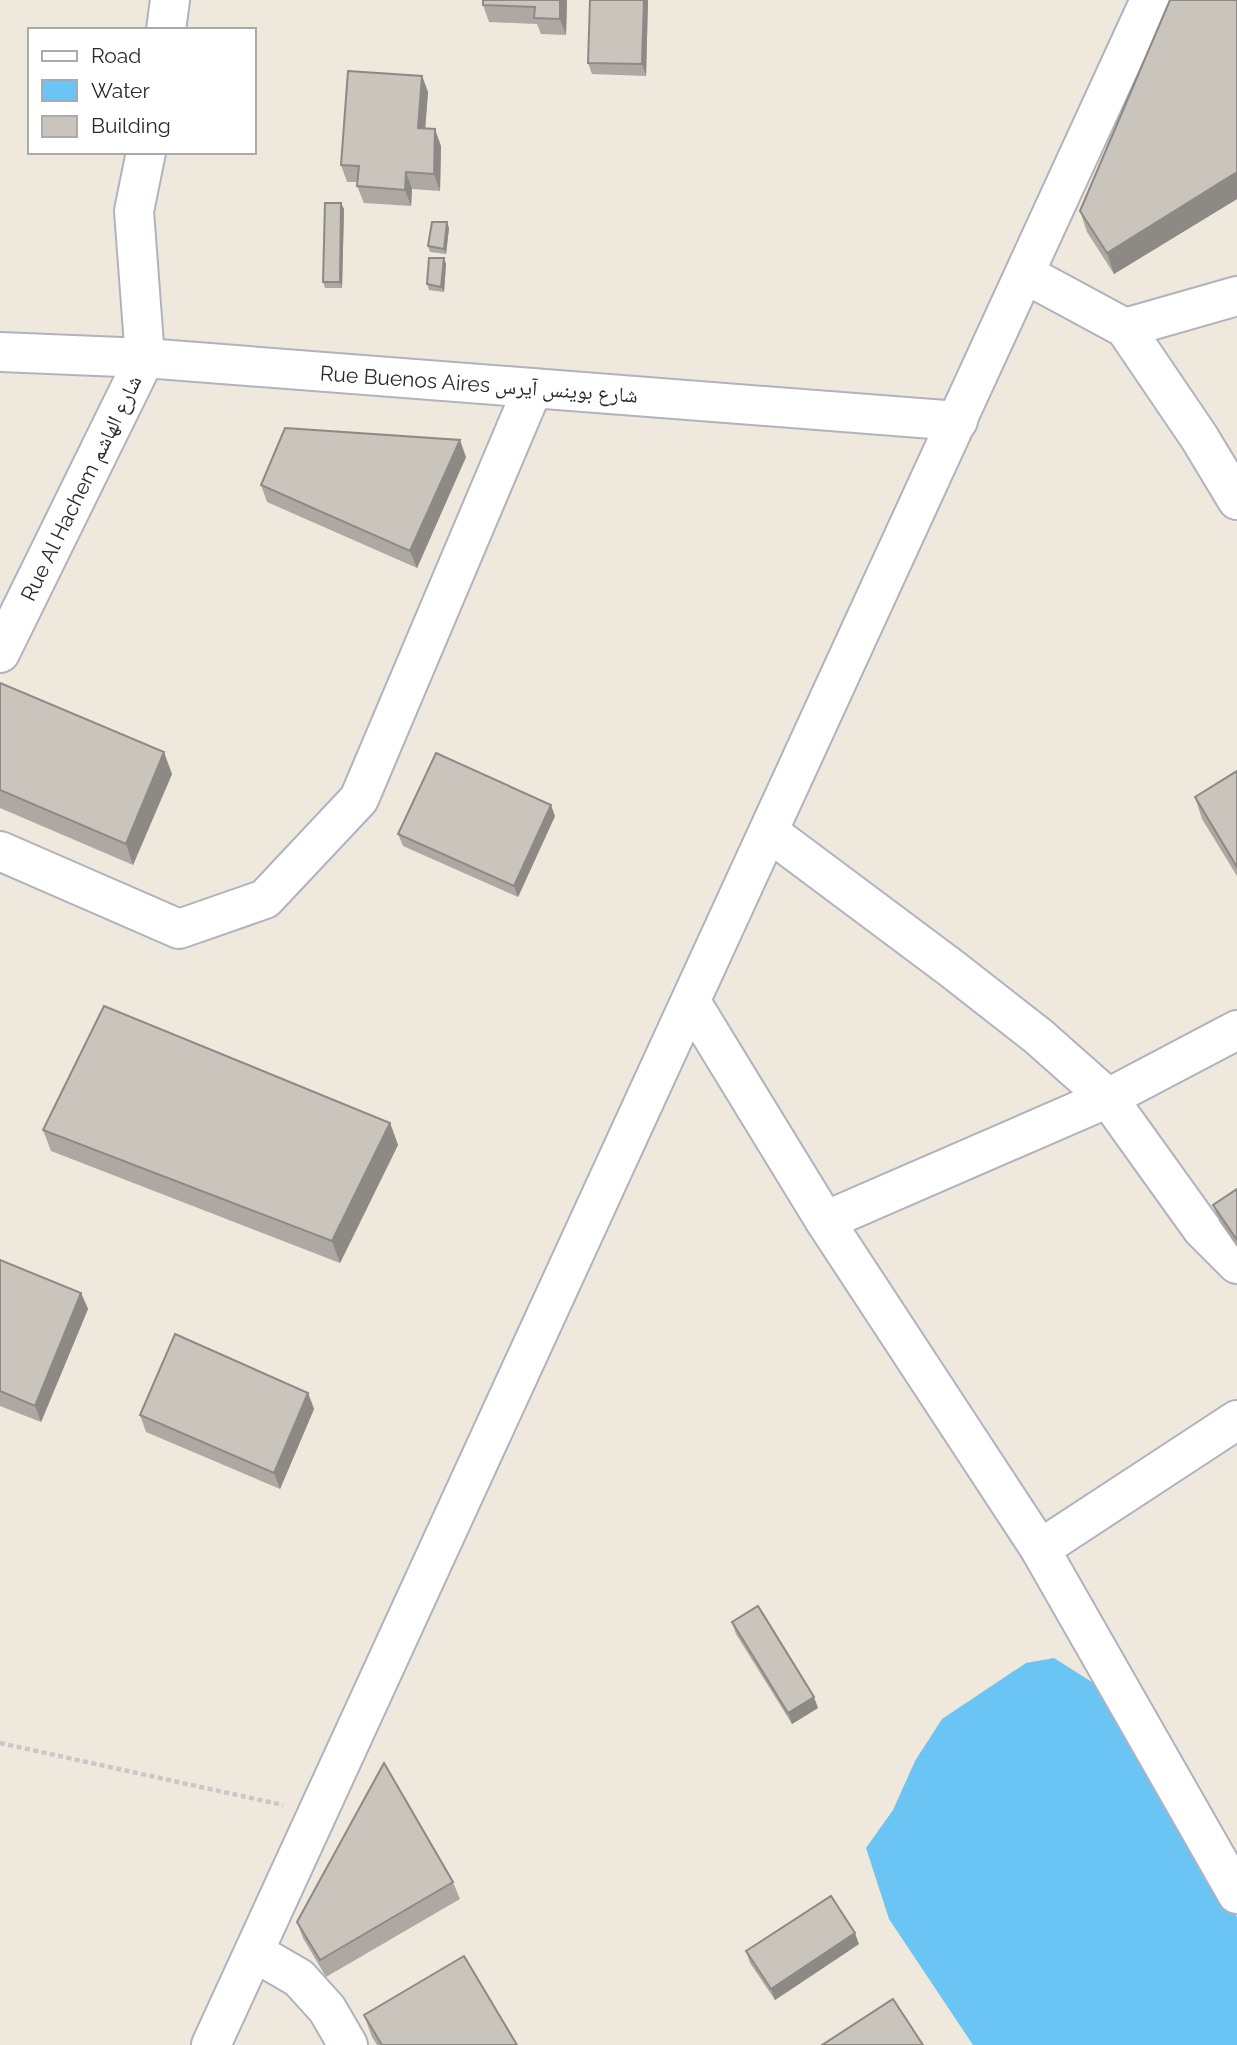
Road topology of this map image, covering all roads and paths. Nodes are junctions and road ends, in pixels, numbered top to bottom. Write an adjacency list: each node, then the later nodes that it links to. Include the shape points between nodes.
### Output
1 (170, 0): 3 (street)
2 (1150, 0): 5 (street)
3 (166, 28)
4 (146, 154): 9 (street, Rue Al Hachem شارع الهاشم, via 134,211)
5 (1025, 274): 7 (street); 11 (street)
6 (1237, 296): 7 (street)
7 (1125, 328): 12 (street)
8 (0, 352): 9 (street, Rue Buenos Aires شارع بوينس آيرس)
9 (145, 358): 10 (street, Rue Buenos Aires شارع بوينس آيرس); 13 (street, Rue Al Hachem شارع الهاشم)
10 (533, 388): 11 (street, Rue Buenos Aires شارع بوينس آيرس); 15 (street, via 359,799 265,899 179,929)
11 (958, 421): 14 (street)
12 (1237, 500)
13 (0, 653)
14 (769, 832): 16 (street); 18 (street, via 1038,1036)
15 (0, 851)
16 (691, 1002): 19 (street); 24 (street)
17 (1237, 1030): 18 (street)
18 (1108, 1098): 19 (street); 20 (street, via 1202,1229)
19 (825, 1221): 22 (street)
20 (1237, 1264)
21 (1237, 1419): 22 (street)
22 (1040, 1549): 25 (street)
23 (0, 1742): 24 (path)
24 (318, 1812): 26 (street)
25 (1237, 1894)
26 (254, 1952): 27 (street); 28 (street, via 299,1978 327,2009)
27 (211, 2045)
28 (348, 2045)

